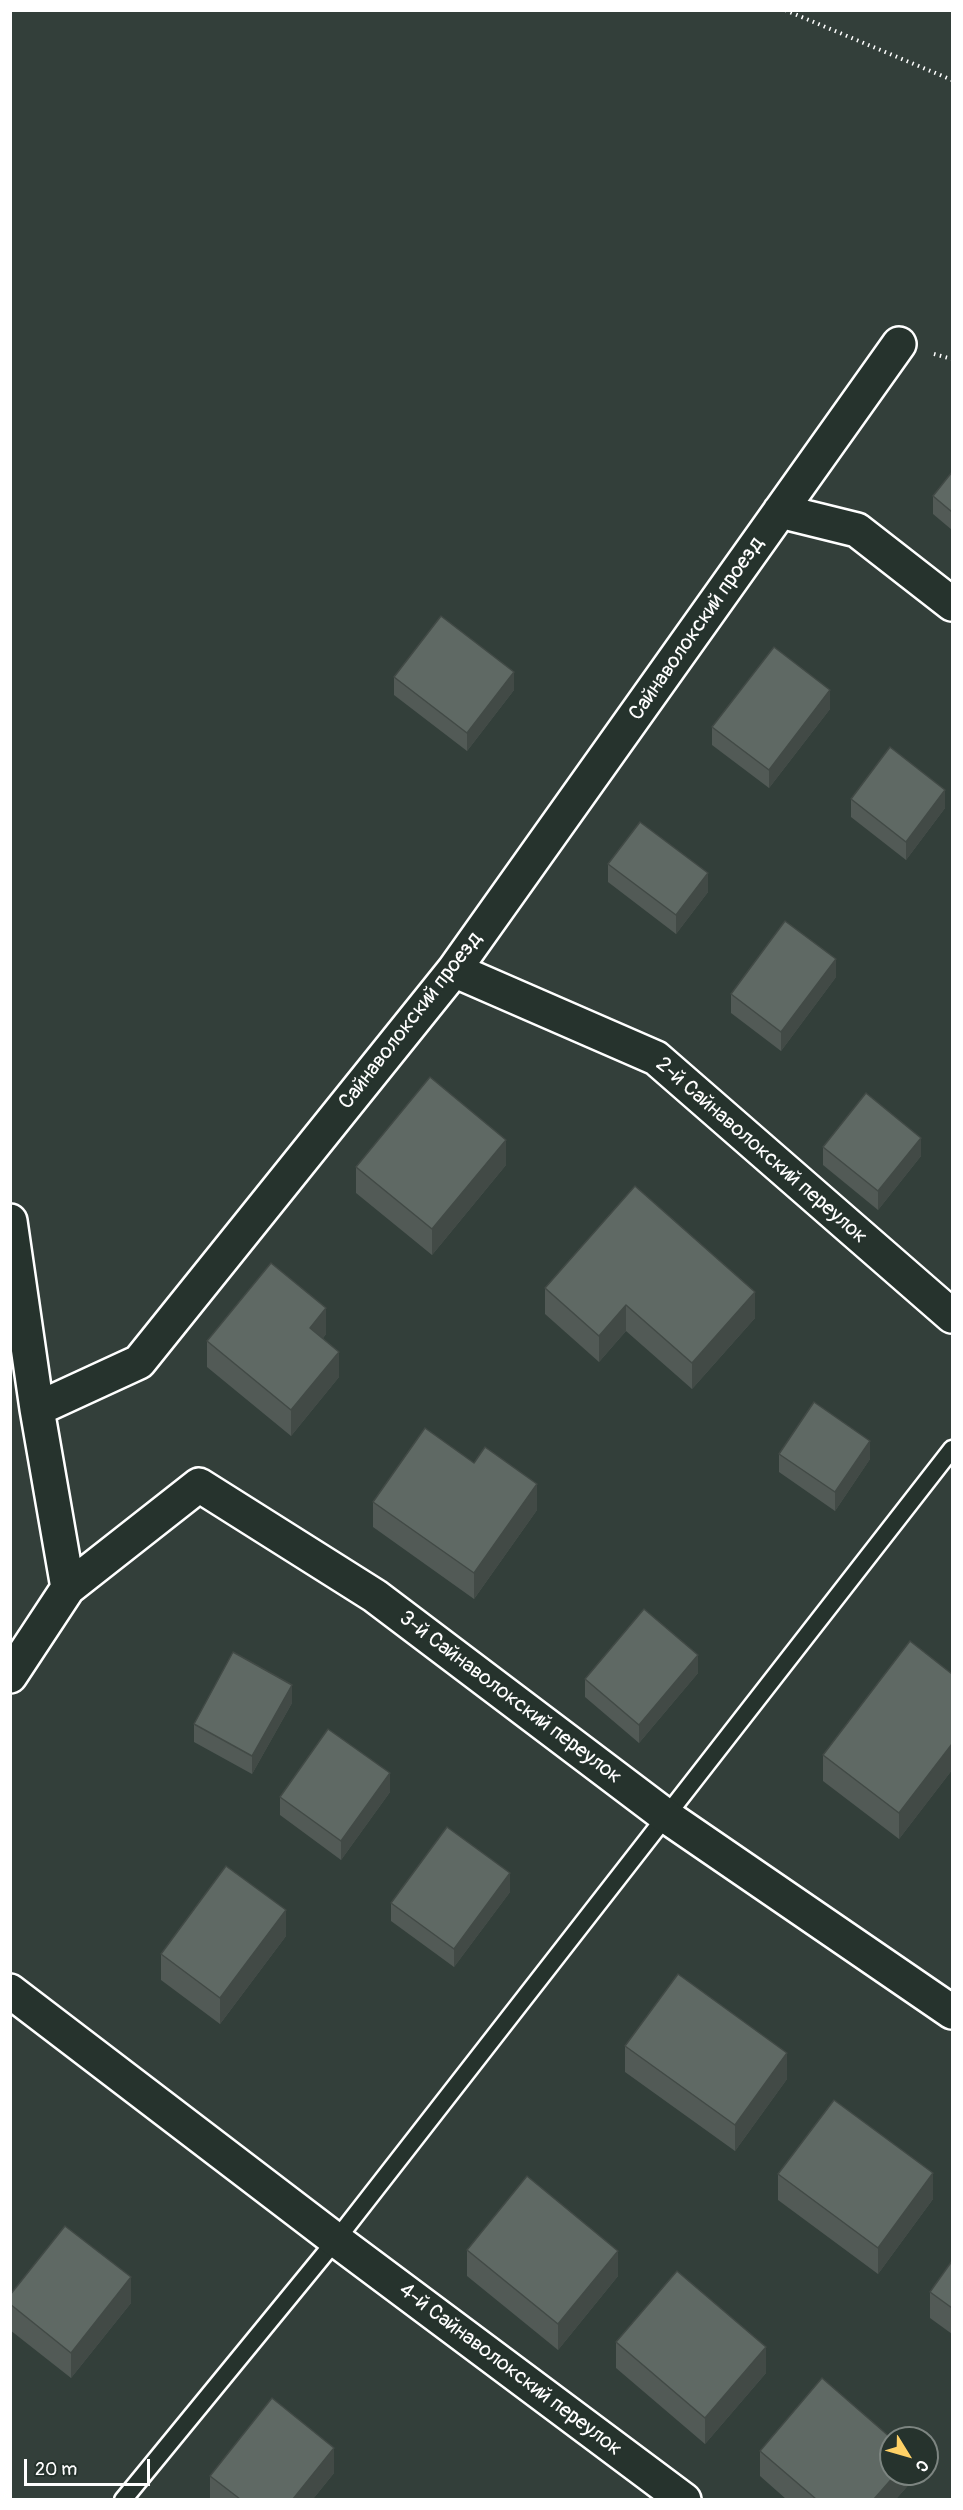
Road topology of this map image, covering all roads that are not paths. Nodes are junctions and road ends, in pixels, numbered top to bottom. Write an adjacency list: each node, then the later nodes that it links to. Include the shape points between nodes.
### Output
1 (899, 344): 2 (street, Сайнаволокский проезд)
2 (780, 511): 3 (street, via 857,530); 4 (street, Сайнаволокский проезд)
3 (952, 604)
4 (454, 970): 6 (street, 2-й Сайнаволокский переулок, via 656,1058); 7 (street, Сайнаволокский проезд, via 139,1362)
5 (10, 1221): 7 (street)
6 (952, 1316)
7 (37, 1409): 9 (street)
8 (952, 1449): 11 (lane)
9 (68, 1588): 10 (street); 11 (street, 3-й Сайнаволокский переулок, via 199,1485 375,1596)
10 (10, 1676)
11 (666, 1816): 13 (street, 3-й Сайнаволокский переулок); 14 (lane)
12 (10, 1991): 14 (street, 4-й Сайнаволокский переулок)
13 (952, 2012)
14 (336, 2240): 15 (lane); 16 (street, 4-й Сайнаволокский переулок)
15 (123, 2499)
16 (684, 2499)

